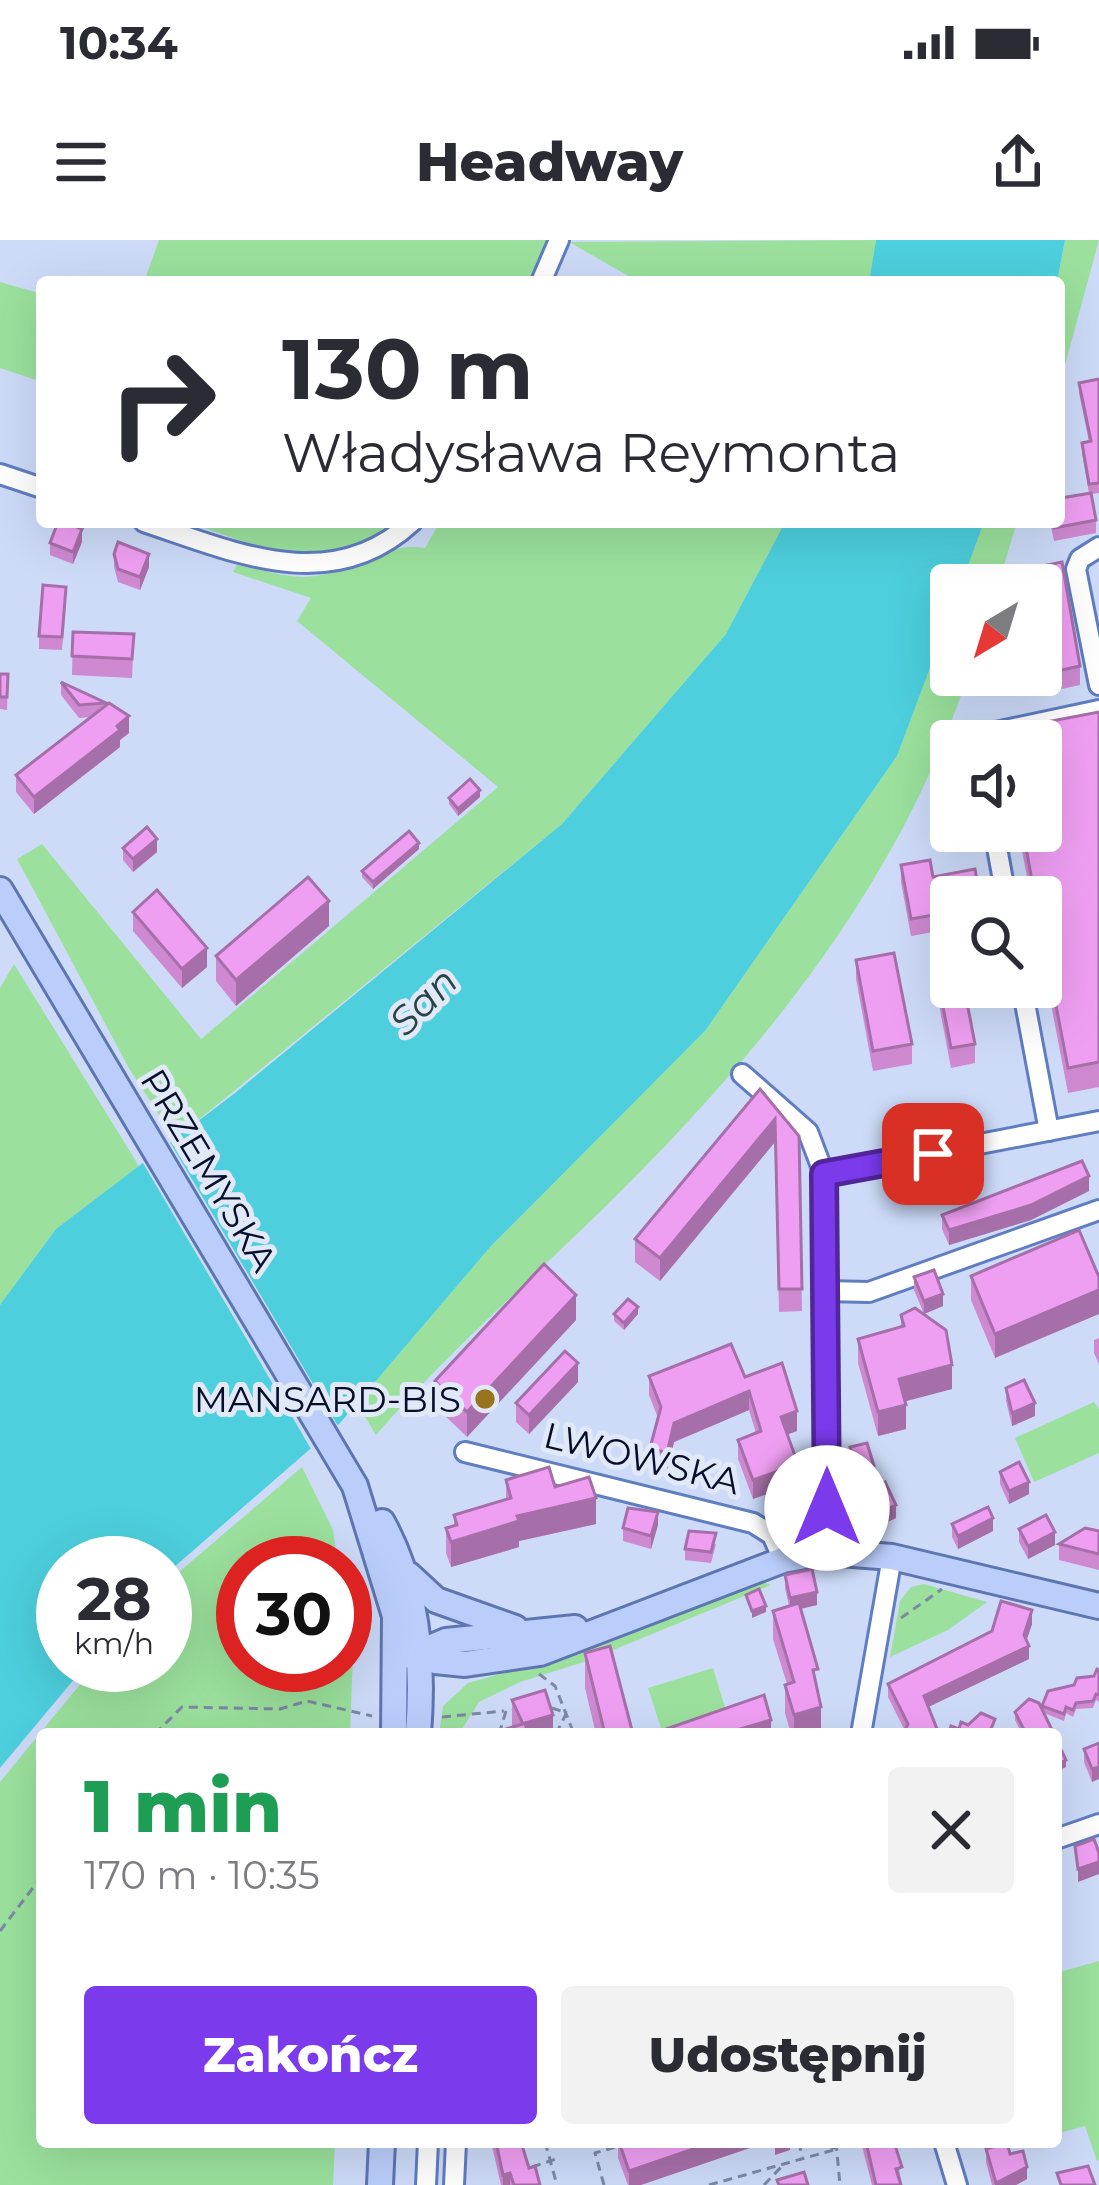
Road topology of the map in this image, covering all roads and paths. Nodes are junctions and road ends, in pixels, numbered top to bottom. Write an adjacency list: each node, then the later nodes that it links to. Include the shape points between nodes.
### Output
1 (557, 247): 2 (street)
2 (544, 276)
3 (0, 474): 4 (street)
4 (36, 486)
5 (162, 528): 6 (street, via 263,562 303,566 344,560)
6 (403, 528)
7 (1099, 547): 8 (street, via 1076,568)
8 (1099, 685)
9 (1099, 710): 10 (street)
10 (1052, 720)
11 (0, 890): 20 (main road, PRZEMYSKA)
12 (1026, 1008): 15 (street)
13 (742, 1073): 16 (street, via 808,1132)
14 (1099, 1121): 15 (street)
15 (1048, 1131): 16 (street)
16 (824, 1174): 18 (street)
17 (1099, 1210): 18 (street, via 869,1292)
18 (825, 1292): 23 (street)
19 (465, 1452): 25 (street, LWOWSKA, via 753,1523 772,1535)
20 (351, 1479): 26 (main road, PRZEMYSKA); 30 (main road, PRZEMYSKA)
21 (778, 1524): 22 (path)
22 (815, 1528)
23 (827, 1552): 24 (main road); 25 (main road)
24 (892, 1557): 28 (main road); 48 (street)
25 (783, 1560): 29 (main road)
26 (406, 1571): 32 (main road, via 427,1595 460,1611); 33 (main road, PRZEMYSKA)
27 (950, 1587): 31 (path)
28 (1099, 1606)
29 (642, 1614): 32 (main road); 34 (main road, via 540,1653)
30 (395, 1616): 33 (main road); 36 (main road, PRZEMYSKA)
31 (892, 1624)
32 (547, 1634): 33 (main road)
33 (418, 1650): 34 (main road); 36 (main road); 42 (main road, PRZEMYSKA)
34 (465, 1664): 42 (main road, via 436,1685)
35 (527, 1666): 40 (path, via 555,1686)
36 (396, 1688): 44 (main road, PRZEMYSKA)
37 (540, 1705): 40 (path)
38 (523, 1708): 39 (path)
39 (506, 1711): 42 (path); 45 (path)
40 (567, 1713): 46 (path); 47 (path)
41 (374, 1717): 43 (path, via 307,1701 280,1709 182,1707)
42 (424, 1723)
43 (161, 1728)
44 (394, 1728)
45 (501, 1728)
46 (559, 1728)
47 (572, 1728)
48 (862, 1728)
49 (1099, 1824): 50 (street)
50 (1062, 1837)
51 (36, 1884): 52 (path)
52 (0, 1931)
53 (382, 2148): 68 (main road)
54 (428, 2148): 69 (street)
55 (456, 2148): 70 (street)
56 (546, 2148): 64 (path)
57 (612, 2148): 72 (path, via 595,2153)
58 (800, 2148): 63 (path)
59 (829, 2148): 63 (path)
60 (837, 2148): 76 (path)
61 (946, 2148): 77 (street)
62 (559, 2158): 64 (path)
63 (803, 2158): 65 (path)
64 (550, 2162): 66 (path); 71 (path)
65 (784, 2164): 67 (path); 75 (path)
66 (524, 2170)
67 (725, 2181): 73 (path); 74 (path)
68 (380, 2185)
69 (426, 2185)
70 (454, 2185)
71 (556, 2185)
72 (604, 2185)
73 (709, 2185)
74 (732, 2185)
75 (764, 2185)
76 (840, 2185)
77 (957, 2185)

